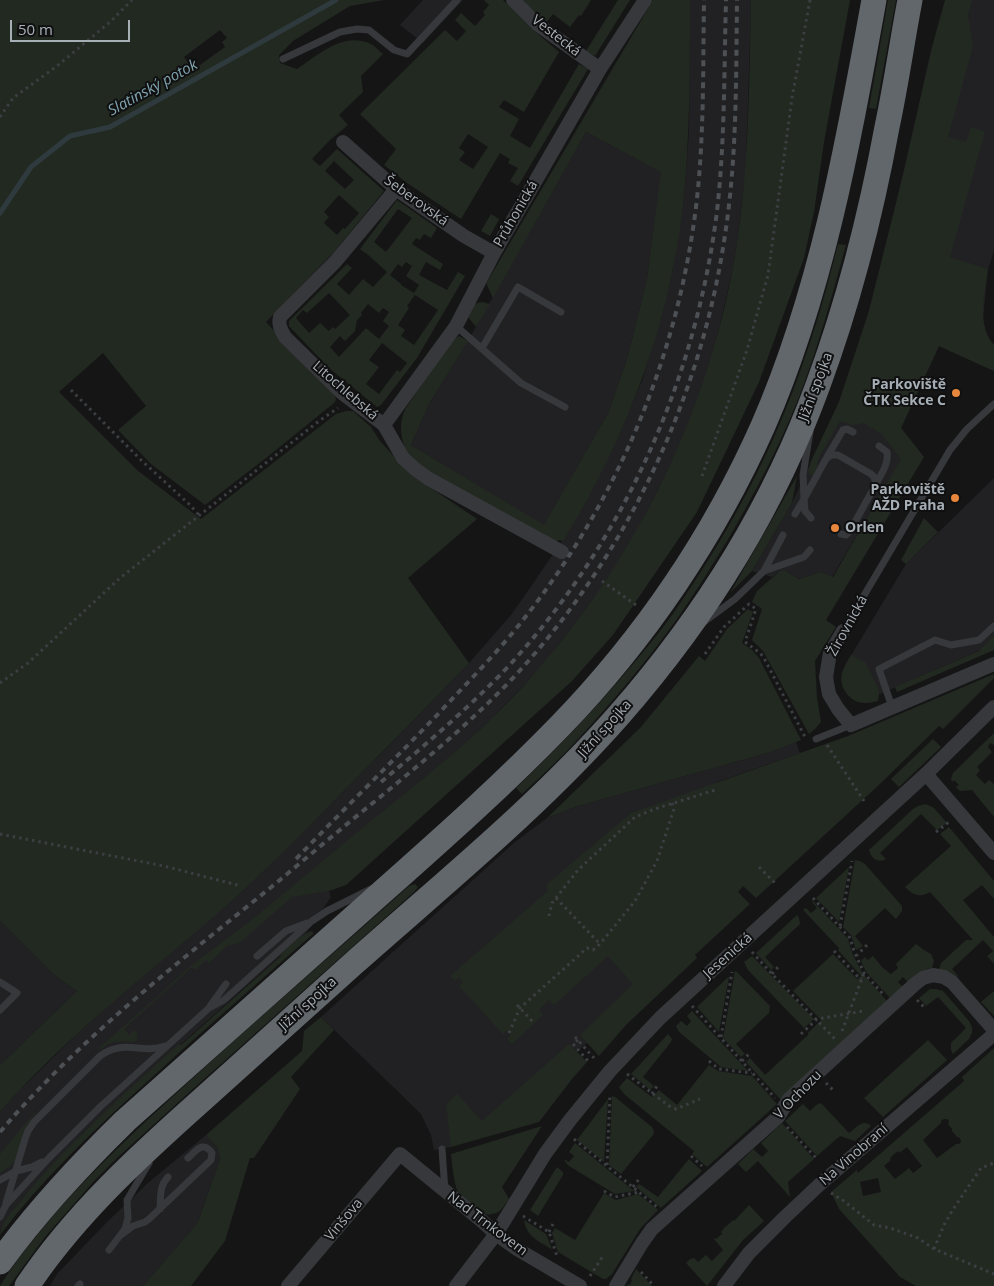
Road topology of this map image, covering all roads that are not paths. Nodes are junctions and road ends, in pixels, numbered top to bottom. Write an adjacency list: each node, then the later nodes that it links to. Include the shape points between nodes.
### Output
1 (457, 0): 8 (lane, via 407,54 394,50 370,30 357,29 340,32)
2 (513, 0): 9 (street, Vestecká, via 537,24)
3 (645, 0): 9 (street, Průhonická)
4 (859, 0): 11 (highway)
5 (874, 0): 11 (highway)
6 (910, 0): 10 (highway, Jižní spojka)
7 (927, 0): 10 (highway)
8 (283, 59)
9 (600, 70): 14 (street, Průhonická)
10 (895, 81): 18 (highway, Jižní spojka, via 865,230)
11 (855, 103): 46 (highway, via 829,224 794,346 762,427 720,511 667,596 605,676 537,749)
12 (343, 142): 13 (street, Šeberovská)
13 (396, 189): 14 (street, Šeberovská); 22 (street, Litochlebská, via 335,262 280,317 279,323 286,337 342,393)
14 (494, 253): 16 (street, Průhonická)
15 (560, 312): 17 (lane, via 518,287)
16 (456, 326): 17 (lane); 22 (street, Průhonická)
17 (482, 348): 20 (lane, via 521,383)
18 (818, 387): 21 (lane); 38 (highway, Jižní spojka, via 756,519 727,570)
19 (994, 404): 37 (lane, Žirovnická, via 950,450)
20 (566, 407)
21 (813, 416)
22 (384, 425): 34 (street, Litochlebská, via 403,458 414,469)
23 (812, 426): 28 (lane, via 803,475)
24 (853, 432): 26 (lane, via 843,430)
25 (879, 446): 27 (lane, via 888,457)
26 (826, 459): 27 (lane, via 831,454 838,455 871,474); 28 (lane)
27 (876, 484): 31 (lane, via 850,531 846,535)
28 (804, 499): 29 (lane); 30 (lane, via 805,511)
29 (795, 514)
30 (811, 518)
31 (841, 534)
32 (783, 536): 35 (lane)
33 (810, 550): 35 (lane, via 804,557)
34 (562, 552)
35 (764, 571): 38 (lane)
36 (994, 626): 40 (lane, via 979,640 950,645 935,640 879,669)
37 (843, 631): 42 (street, Žirovnická, via 830,653 826,677 829,694)
38 (678, 642): 56 (highway, Jižní spojka, via 617,717 550,787)
39 (994, 664): 40 (street)
40 (892, 707): 42 (street)
41 (994, 708): 44 (street, Jesenická)
42 (851, 725): 43 (lane)
43 (816, 739)
44 (926, 774): 45 (street); 70 (street, Jesenická, via 641,1037 570,1120)
45 (994, 853)
46 (406, 870): 47 (lane); 73 (highway, via 104,1141 38,1213)
47 (312, 921): 48 (lane, via 286,932); 51 (lane, via 224,1000)
48 (257, 956)
49 (0, 982): 52 (lane, via 17,993)
50 (226, 984): 51 (lane)
51 (209, 1008): 55 (lane)
52 (0, 1010)
53 (994, 1030): 78 (street, V Ochozu, via 952,982 933,974 923,978 891,1002 789,1099 778,1116 652,1229)
54 (994, 1034): 79 (street, Na Vinobraní, via 784,1216)
55 (172, 1042): 59 (lane); 61 (lane, via 158,1048 113,1048 100,1056 34,1122 25,1139)
56 (170, 1128): 67 (lane, via 127,1200); 75 (highway, Jižní spojka, via 80,1218)
57 (442, 1149): 64 (lane)
58 (400, 1154): 64 (street, Nad Trnkovem); 76 (street, Vinšova)
59 (49, 1158): 61 (lane); 65 (lane)
60 (188, 1158): 66 (lane, via 203,1146 212,1153 211,1160)
61 (16, 1171): 63 (lane); 65 (lane)
62 (168, 1177): 66 (lane, via 162,1183)
63 (0, 1180)
64 (445, 1191): 70 (street, Nad Trnkovem)
65 (6, 1205): 68 (lane)
66 (160, 1209): 69 (lane)
67 (128, 1213): 69 (lane); 71 (lane)
68 (0, 1217)
69 (140, 1224): 71 (lane)
70 (496, 1234): 74 (street, Nad Trnkovem, via 517,1249); 77 (street, Jesenická)
71 (121, 1235): 72 (lane)
72 (109, 1250)
73 (0, 1262)
74 (585, 1281)
75 (27, 1286)
76 (288, 1286)
77 (456, 1286)
78 (616, 1286)
79 (724, 1286)

